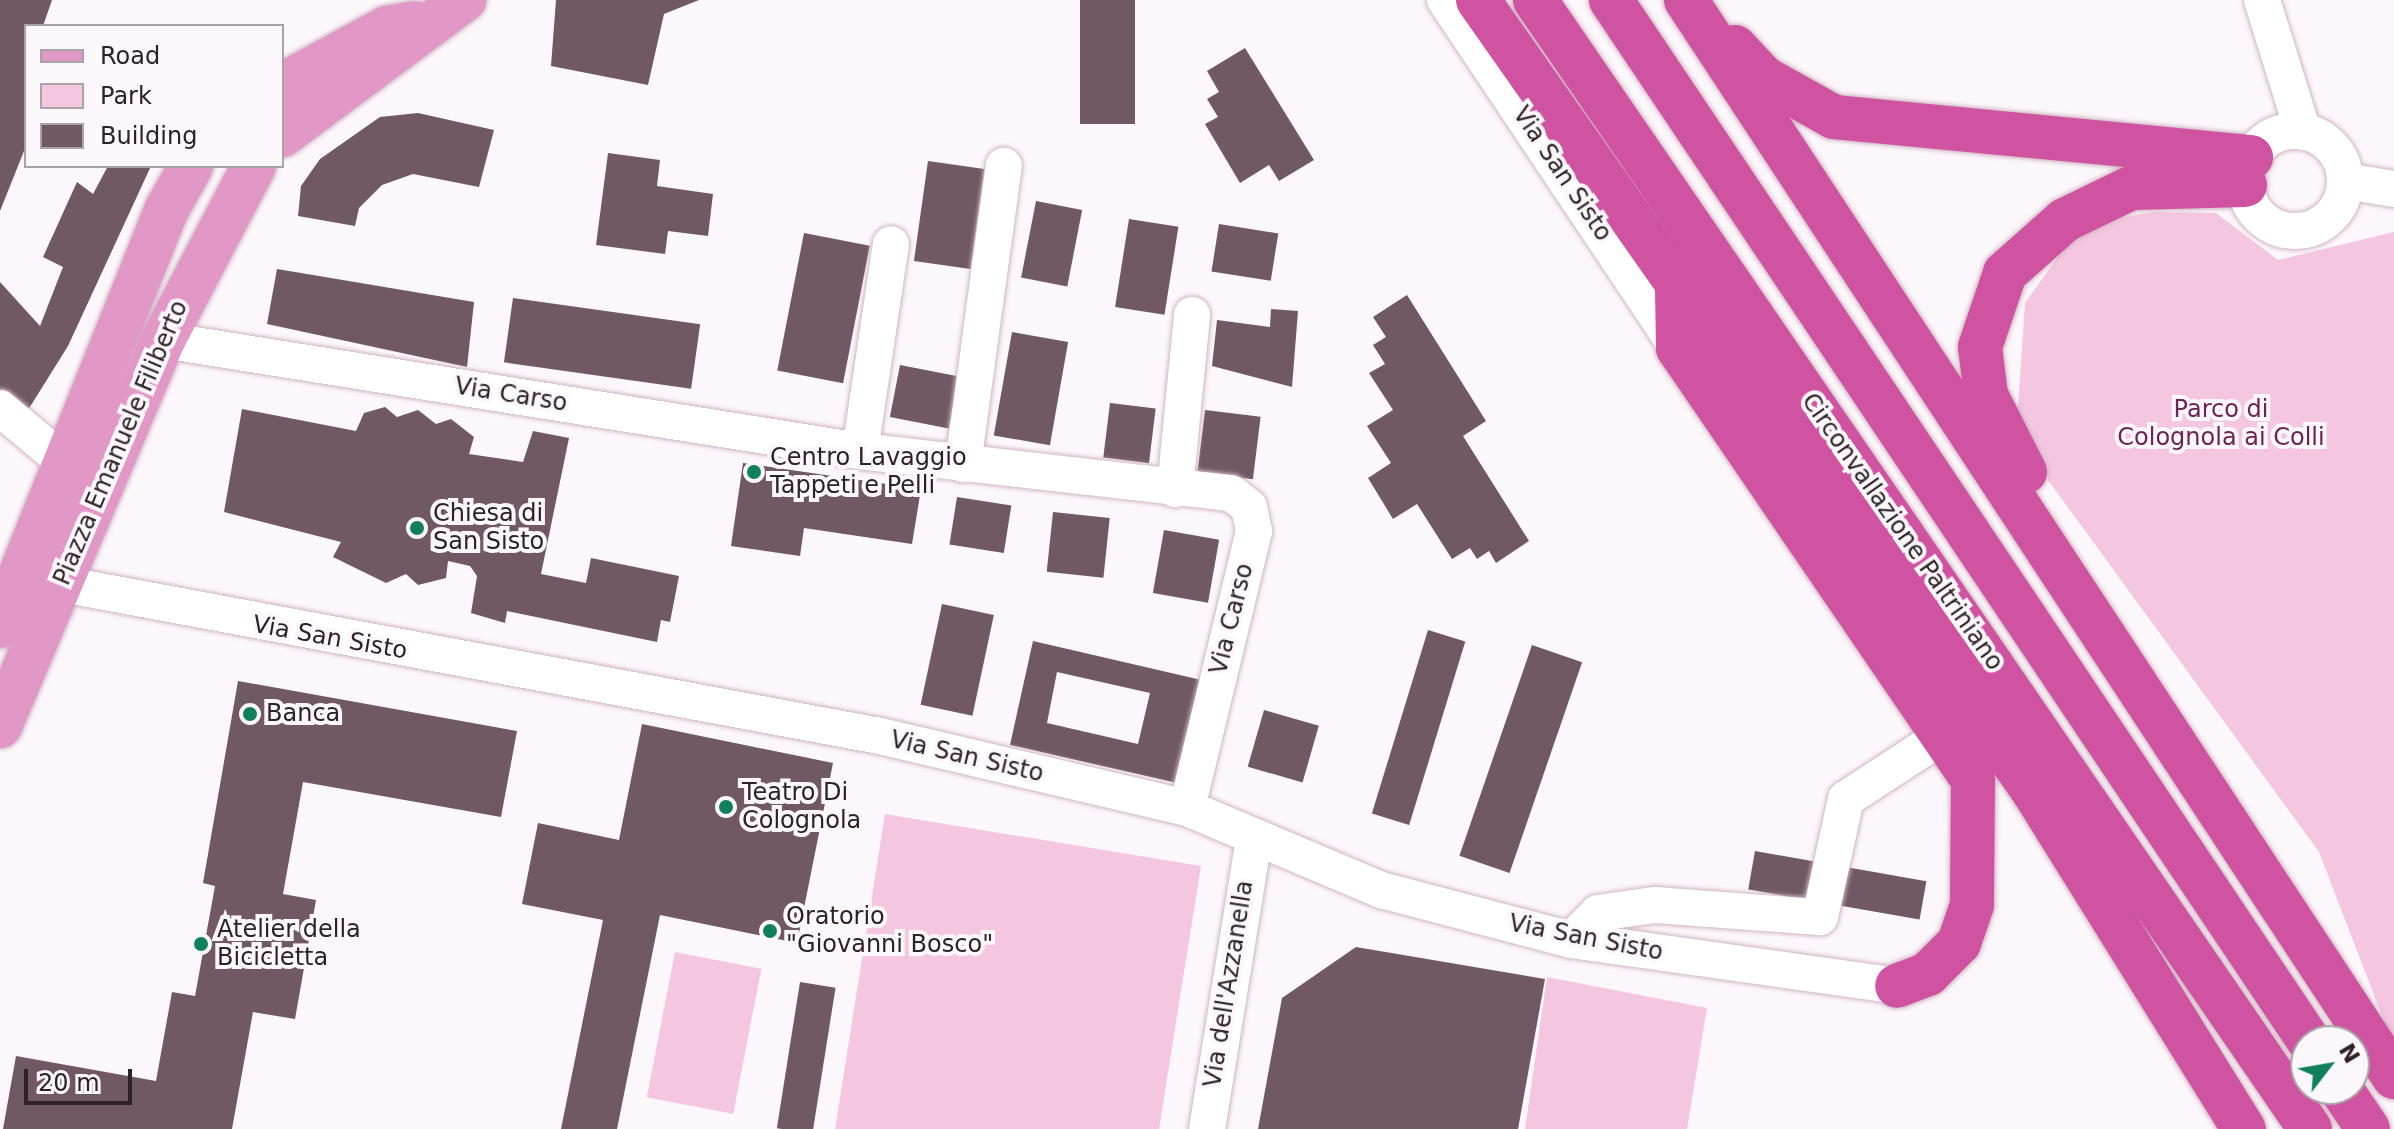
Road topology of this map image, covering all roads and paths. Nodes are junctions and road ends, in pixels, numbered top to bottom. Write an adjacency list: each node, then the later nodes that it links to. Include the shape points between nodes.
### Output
1 (1445, 0): 22 (street, Via San Sisto)
2 (1478, 0): 19 (highway)
3 (1535, 0): 40 (highway, Circonvallazione Paltriniano)
4 (1611, 0): 39 (highway)
5 (1686, 0): 36 (highway)
6 (1703, 0): 15 (highway, via 1764,78 1834,117)
7 (2262, 0): 10 (street)
8 (446, 10): 9 (main road, via 387,28); 11 (main road, via 396,55)
9 (284, 84)
10 (2303, 132): 15 (street, via 2273,136); 16 (street, via 2328,143)
11 (284, 134)
12 (1004, 166): 25 (street)
13 (190, 168): 26 (main road, Piazza Emanuele Filiberto, via 167,209)
14 (253, 168): 21 (main road, Piazza Emanuele Filiberto)
15 (2248, 171): 16 (street, via 2259,215 2289,231 2306,230 2334,212); 36 (highway, via 2131,188 2065,220 2005,273 1980,347 1986,395 2016,457 2185,712)
16 (2345, 181): 17 (street)
17 (2394, 189)
18 (891, 244): 24 (street)
19 (1677, 290): 22 (highway); 29 (highway)
20 (1192, 315): 28 (street)
21 (163, 340): 24 (street, Via Carso); 30 (main road, Piazza Emanuele Filiberto)
22 (1678, 348): 27 (highway)
23 (0, 408): 26 (street)
24 (860, 451): 25 (street, Via Carso)
25 (963, 464): 28 (street, Via Carso)
26 (68, 465): 30 (main road, Piazza Emanuele Filiberto)
27 (1771, 487): 29 (highway); 33 (highway)
28 (1175, 489): 34 (street, Via Carso, via 1231,493 1249,507 1254,531)
29 (1856, 540): 44 (highway, via 2034,792)
30 (40, 582): 31 (main road, Piazza Emanuele Filiberto); 32 (main road, Piazza Emanuele Filiberto); 34 (street, Via San Sisto, via 880,736)
31 (0, 626)
32 (0, 726)
33 (1947, 733): 37 (street, via 1846,799 1820,917 1655,905 1598,913); 38 (highway, via 1973,780 1972,905 1959,943 1928,974)
34 (1187, 808): 35 (street, Via San Sisto)
35 (1254, 840): 37 (street, Via San Sisto, via 1381,890); 43 (street, Via dell'Azzanella)
36 (2242, 847): 41 (highway)
37 (1571, 940): 38 (street, Via San Sisto)
38 (1897, 986)
39 (2298, 1025)
40 (2268, 1066): 45 (highway); 46 (highway)
41 (2394, 1077)
42 (2352, 1105): 47 (highway)
43 (1207, 1129)
44 (2244, 1129)
45 (2296, 1129)
46 (2310, 1129)
47 (2368, 1129)

